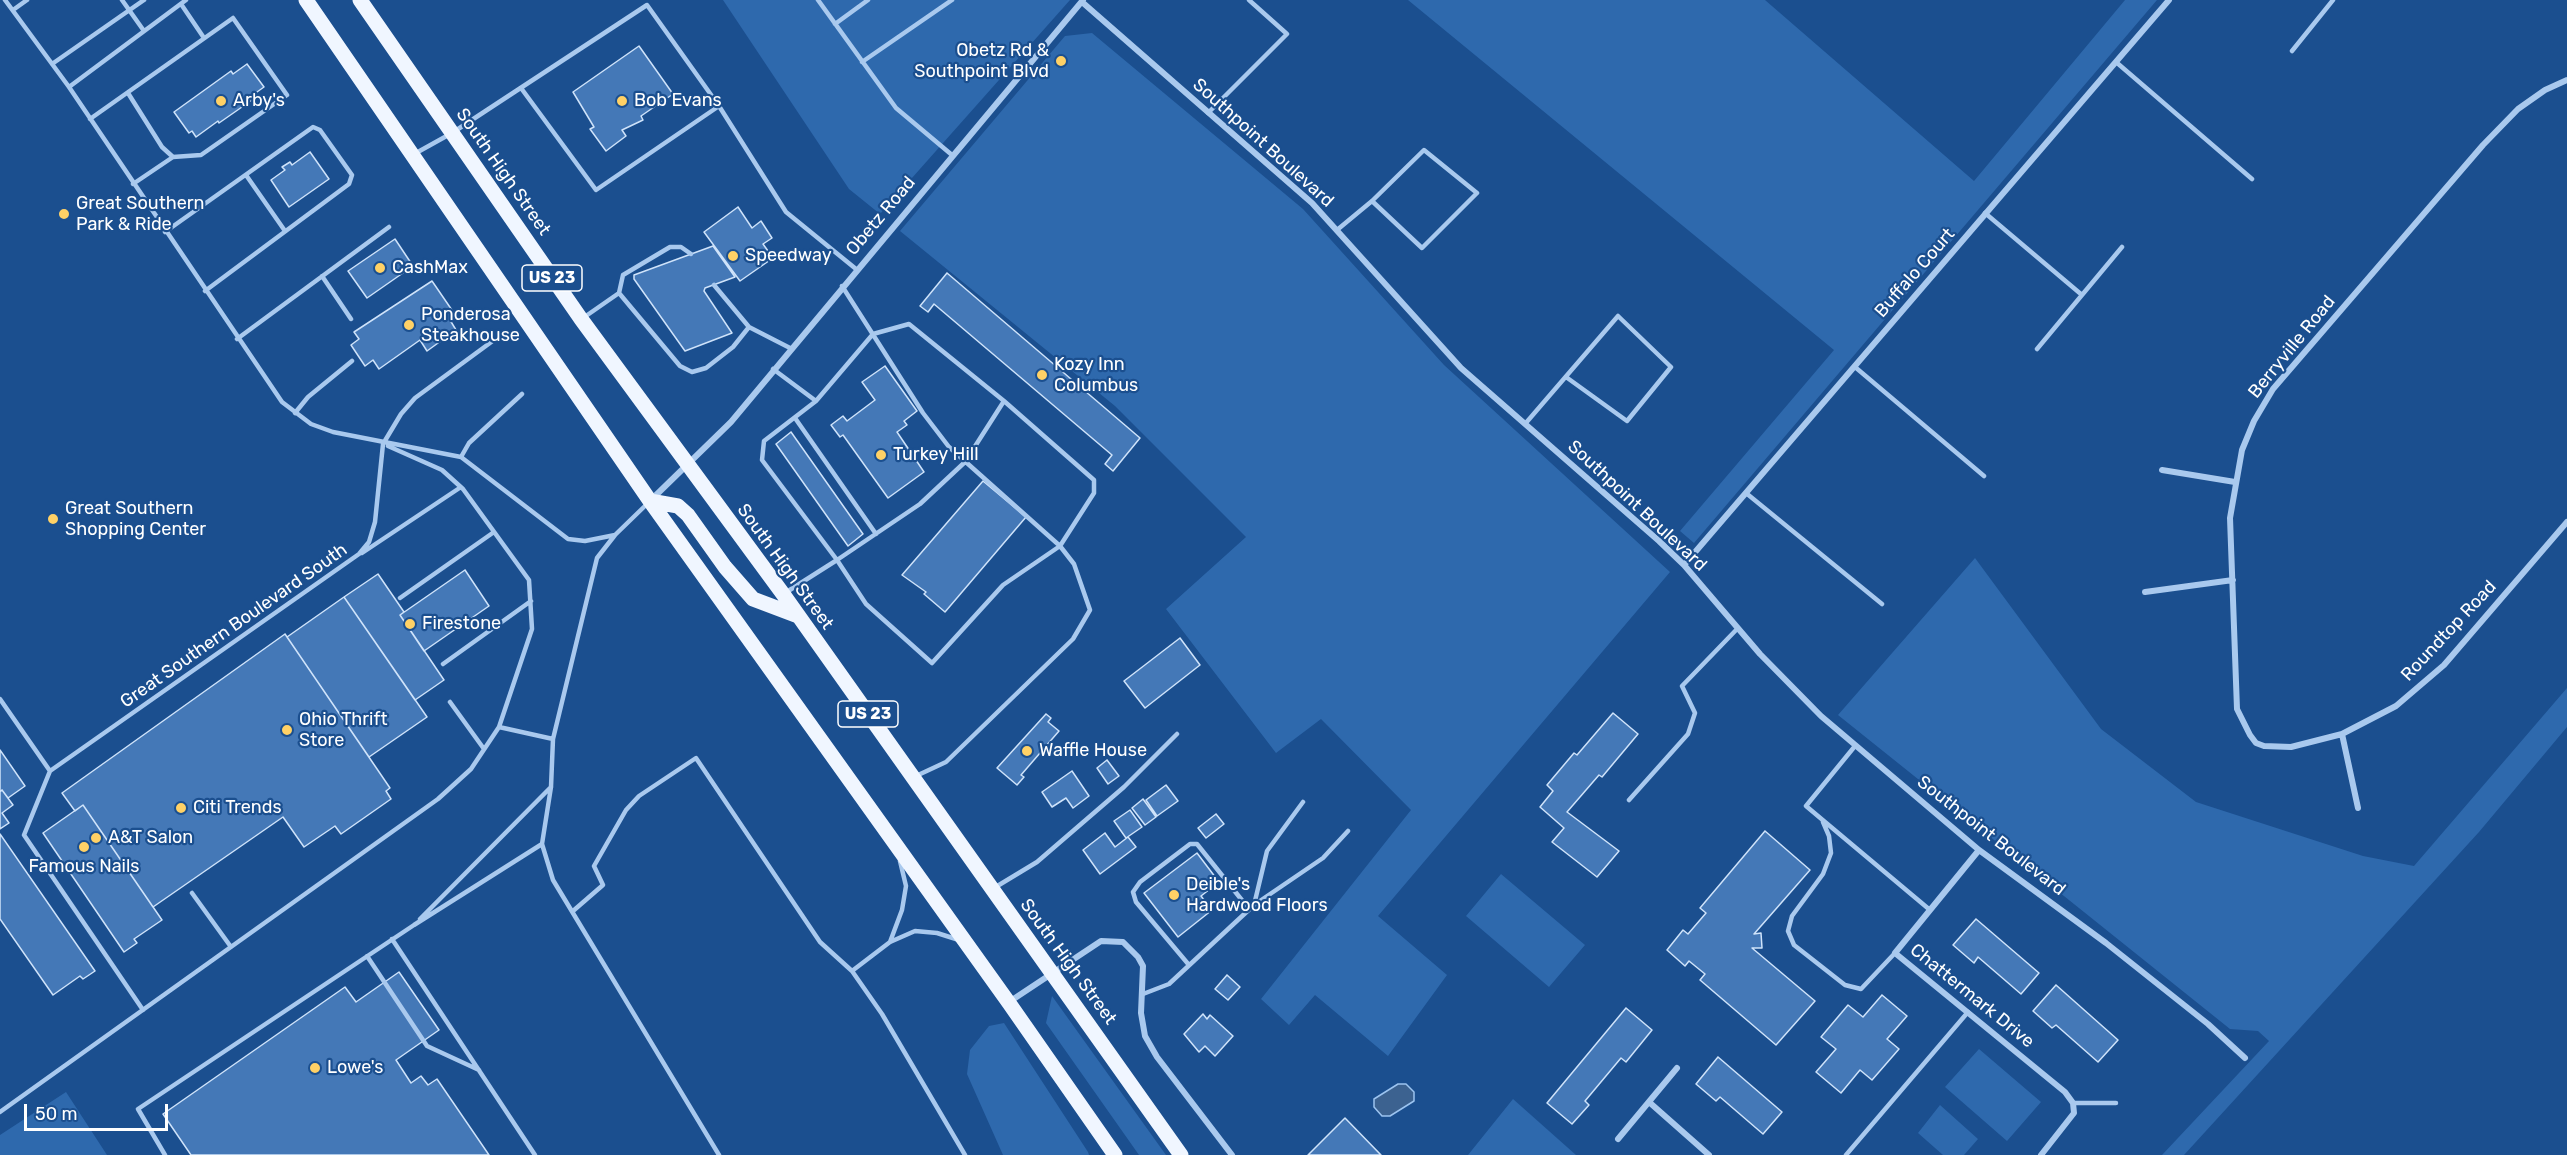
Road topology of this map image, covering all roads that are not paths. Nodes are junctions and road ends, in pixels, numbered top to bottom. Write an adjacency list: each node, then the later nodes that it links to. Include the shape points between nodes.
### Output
1 (5, 0): 15 (lane)
2 (27, 0): 15 (lane)
3 (122, 0): 16 (lane)
4 (144, 0): 16 (lane)
5 (306, 0): 32 (main road, US 23)
6 (360, 0): 31 (main road, South High Street / US 23)
7 (818, 0): 17 (lane)
8 (868, 0): 17 (lane)
9 (952, 0): 21 (lane)
10 (1249, 0): 29 (lane, via 1287,34)
11 (2169, 0): 22 (street, Buffalo Court)
12 (2333, 0): 20 (lane)
13 (1082, 1): 29 (street, Southpoint Boulevard); 33 (street, Obetz Road)
14 (183, 2): 18 (lane); 19 (lane)
15 (12, 10): 23 (lane)
16 (129, 11): 18 (lane); 23 (lane)
17 (835, 24): 21 (lane)
18 (144, 31): 25 (lane)
19 (204, 38): 27 (lane); 34 (lane, via 233,18 287,95 201,155)
20 (2292, 51)
21 (862, 62): 33 (lane, via 896,108)
22 (2115, 62): 36 (lane); 39 (street, Buffalo Court)
23 (52, 64): 25 (lane)
24 (2567, 80): 77 (street, Berryville Road, via 2518,110 2483,145 2273,389 2242,450)
25 (69, 87): 30 (lane)
26 (521, 88): 28 (lane, via 647,5); 28 (lane, via 596,190); 31 (lane)
27 (128, 93): 30 (lane); 34 (lane)
28 (719, 106): 46 (lane, via 786,212)
29 (1208, 112): 42 (street, Southpoint Boulevard, via 1312,203)
30 (90, 119): 37 (lane)
31 (452, 133): 32 (lane); 54 (main road, South High Street / US 23)
32 (414, 155): 80 (main road, US 23)
33 (952, 155): 46 (street, Obetz Road)
34 (172, 157): 37 (lane)
35 (246, 175): 41 (lane); 41 (lane, via 313,127 320,130 352,175 349,184); 43 (lane)
36 (2252, 179)
37 (133, 184): 43 (lane)
38 (1372, 201): 38 (lane, via 1424,150 1477,193 1422,248); 42 (lane)
39 (1986, 213): 52 (lane); 62 (street, Buffalo Court)
40 (389, 227): 47 (lane)
41 (285, 231): 50 (lane)
42 (1337, 231): 70 (street, Southpoint Boulevard, via 1461,368)
43 (165, 232): 50 (lane)
44 (2122, 247): 52 (lane)
45 (691, 254): 51 (lane, via 681,247 670,247 623,274)
46 (856, 269): 49 (street, Obetz Road)
47 (322, 276): 53 (lane); 57 (lane)
48 (714, 285): 55 (lane)
49 (842, 286): 56 (lane); 59 (street, Obetz Road)
50 (205, 291): 57 (lane)
51 (619, 292): 54 (lane); 55 (lane, via 680,366 692,372 706,368 733,347)
52 (2082, 295): 60 (lane)
53 (351, 319)
54 (581, 320): 74 (main road, South High Street / US 23)
55 (749, 327): 59 (lane)
56 (873, 334): 66 (lane); 67 (lane, via 909,324); 73 (lane, via 923,412)
57 (237, 339): 68 (lane, via 282,402)
58 (494, 339): 71 (lane, via 415,398)
59 (790, 348): 63 (street, Obetz Road)
60 (2037, 349)
61 (352, 361): 68 (lane, via 308,397)
62 (1855, 366): 76 (lane); 79 (street, Buffalo Court)
63 (773, 369): 66 (lane); 74 (street, Obetz Road, via 731,422)
64 (1566, 377): 64 (lane, via 1618,316 1671,368 1627,421); 70 (lane)
65 (522, 394): 72 (lane, via 469,443)
66 (816, 401): 69 (lane)
67 (1004, 401): 73 (lane); 85 (lane, via 1094,480 1094,493)
68 (295, 413): 71 (lane, via 333,432)
69 (795, 418): 83 (lane); 87 (lane, via 783,423 764,441 762,460)
70 (1525, 424): 88 (street, Southpoint Boulevard)
71 (383, 444): 72 (lane); 78 (lane, via 442,470); 86 (lane, Great Southern Boulevard South, via 375,522 369,542)
72 (461, 457): 84 (lane, via 568,539 585,541)
73 (965, 462): 83 (lane, via 920,504); 85 (lane)
74 (686, 465): 80 (street, Obetz Road); 91 (main road, South High Street / US 23)
75 (2162, 470): 77 (street)
76 (1984, 476)
77 (2235, 482): 89 (street, Berryville Road, via 2230,518)
78 (461, 487): 82 (lane); 86 (lane)
79 (1746, 493): 88 (street, Buffalo Court); 94 (lane)
80 (650, 501): 84 (lane); 95 (main road, via 678,506 688,515 753,599); 116 (main road, US 23)
81 (2567, 522): 102 (street, Roundtop Road, via 2444,665 2396,706)
82 (494, 532): 92 (lane); 93 (lane, via 529,580)
83 (876, 534): 87 (lane)
84 (615, 535): 103 (lane, via 597,558)
85 (1060, 546): 87 (lane, via 1003,585 932,663 866,604); 108 (lane, via 1074,564 1090,610 1073,639 946,762)
86 (359, 554): 107 (lane, Great Southern Boulevard South)
87 (837, 560): 91 (lane)
88 (1684, 566): 96 (street, Southpoint Boulevard)
89 (2233, 580): 90 (street); 105 (street, Berryville Road, via 2237,709 2250,735)
90 (2145, 592)
91 (783, 594): 95 (main road, South High Street / US 23)
92 (400, 598)
93 (531, 601): 97 (lane); 100 (lane, via 532,629)
94 (1882, 604)
95 (798, 616): 108 (main road, South High Street / US 23)
96 (1738, 628): 104 (street, Southpoint Boulevard); 110 (lane, via 1682,686 1695,713 1688,734)
97 (443, 664)
98 (0, 699): 107 (lane)
99 (450, 702): 106 (lane)
100 (499, 727): 103 (lane); 106 (lane)
101 (1177, 734): 118 (lane, via 1124,787 1037,862)
102 (2342, 734): 105 (street, Roundtop Road, via 2291,747); 112 (street)
103 (553, 739): 109 (lane)
104 (1855, 746): 113 (lane, via 1806,806); 117 (street, Southpoint Boulevard)
105 (2264, 746)
106 (484, 749): 127 (lane, via 471,769 438,799)
107 (50, 771): 135 (lane, via 24,835)
108 (913, 778): 118 (main road, South High Street / US 23)
109 (551, 787): 115 (lane); 123 (lane)
110 (1629, 800)
111 (1303, 802): 120 (lane, via 1267,851)
112 (2358, 808)
113 (1823, 822): 121 (lane); 128 (lane, via 1831,853 1823,874 1791,916 1788,931 1794,945 1845,985 1861,989)
114 (1348, 831): 120 (lane, via 1323,858)
115 (542, 844): 122 (lane, via 553,880); 123 (lane)
116 (898, 850): 125 (lane, via 906,886); 126 (main road, US 23)
117 (1979, 850): 121 (street, Chattermark Drive); 137 (street, Southpoint Boulevard, via 2106,943)
118 (991, 890): 132 (main road, South High Street / US 23)
119 (192, 893): 127 (lane)
120 (1251, 907): 130 (lane); 130 (lane, via 1197,844 1190,844 1140,882 1133,892 1136,902)
121 (1930, 910): 128 (street, Chattermark Drive)
122 (573, 911): 131 (lane, via 603,885 594,866 626,810 639,795 696,758 819,942); 147 (lane)
123 (414, 925): 124 (lane)
124 (392, 939): 129 (lane); 139 (lane)
125 (890, 942): 126 (lane, via 915,931); 131 (lane)
126 (964, 942): 134 (main road, US 23)
127 (231, 947): 135 (lane)
128 (1895, 953): 136 (street, Chattermark Drive)
129 (367, 956): 139 (lane, via 427,1046); 145 (lane, via 138,1110)
130 (1189, 965): 133 (lane, via 1169,984)
131 (852, 971): 148 (lane, via 882,1014)
132 (1053, 974): 133 (street, via 1101,941 1123,942 1143,966); 134 (street); 150 (main road, South High Street / US 23)
133 (1143, 994): 151 (street, via 1145,1036)
134 (1009, 1002): 149 (main road, US 23)
135 (143, 1010): 143 (lane)
136 (1968, 1012): 141 (street, Chattermark Drive, via 2065,1092); 153 (lane)
137 (2245, 1058)
138 (1677, 1068): 140 (street)
139 (479, 1070): 146 (lane)
140 (1648, 1102): 144 (street); 152 (street)
141 (2073, 1103): 142 (lane); 154 (street, via 2074,1113)
142 (2116, 1103)
143 (0, 1112)
144 (1618, 1138)
145 (165, 1155)
146 (535, 1155)
147 (719, 1155)
148 (965, 1155)
149 (1115, 1155)
150 (1181, 1155)
151 (1232, 1155)
152 (1709, 1155)
153 (1846, 1155)
154 (2041, 1155)

